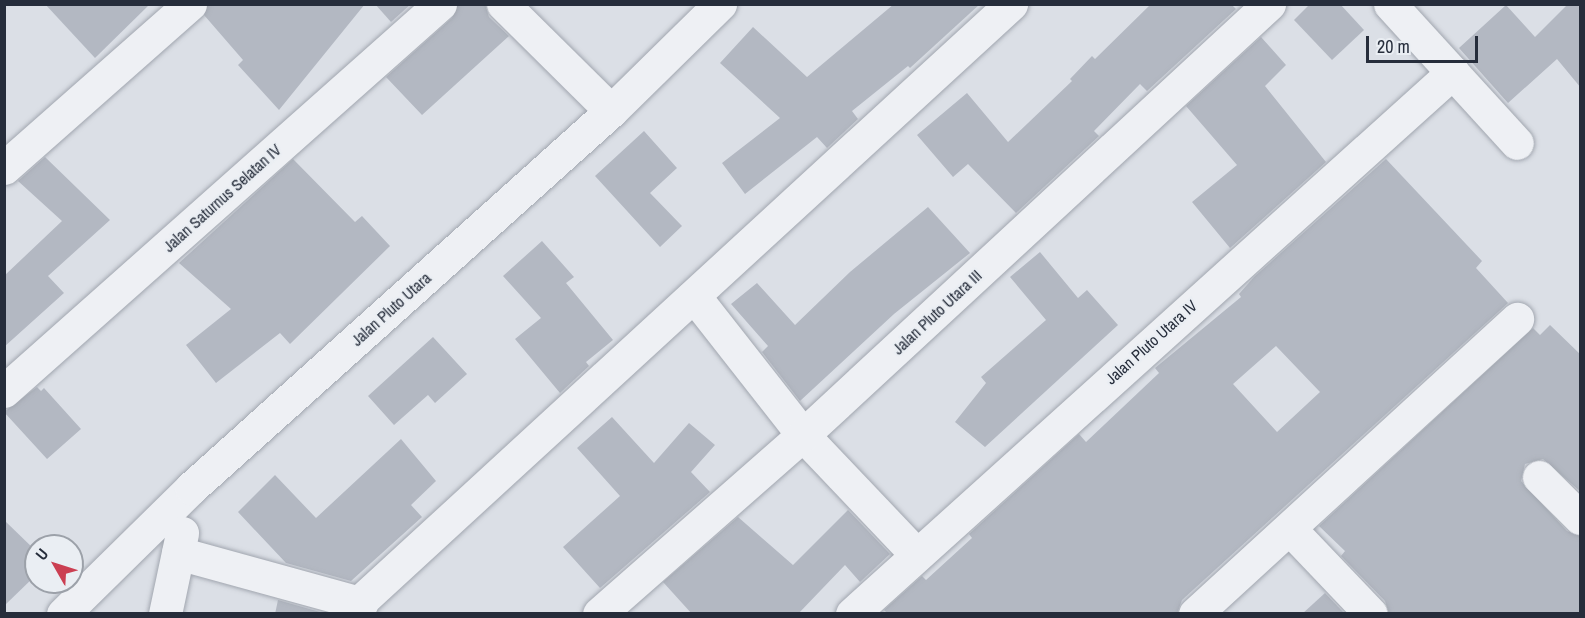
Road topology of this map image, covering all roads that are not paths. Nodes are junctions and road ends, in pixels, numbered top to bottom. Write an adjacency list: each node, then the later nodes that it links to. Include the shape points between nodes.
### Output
1 (190, 4): 11 (street)
2 (440, 4): 14 (street, Jalan Saturnus Selatan IV)
3 (503, 4): 9 (street)
4 (720, 4): 9 (street, Jalan Pluto Utara)
5 (1011, 4): 12 (street)
6 (1269, 4): 15 (street, Jalan Pluto Utara III)
7 (1390, 4): 8 (street)
8 (1453, 72): 10 (street); 21 (street, Jalan Pluto Utara IV)
9 (611, 111): 17 (street, Jalan Pluto Utara)
10 (1517, 143)
11 (4, 168)
12 (694, 296): 15 (street); 22 (street)
13 (1517, 319): 19 (street)
14 (4, 391)
15 (803, 435): 21 (street); 25 (street, Jalan Pluto Utara III)
16 (1539, 477): 18 (street)
17 (191, 488): 20 (street); 23 (street, Jalan Pluto Utara)
18 (1581, 518)
19 (1290, 529): 27 (street); 28 (street)
20 (178, 553): 22 (street); 24 (street)
21 (915, 553): 26 (street, Jalan Pluto Utara IV)
22 (359, 608)
23 (63, 614)
24 (165, 614)
25 (599, 614)
26 (852, 614)
27 (1195, 614)
28 (1371, 614)

